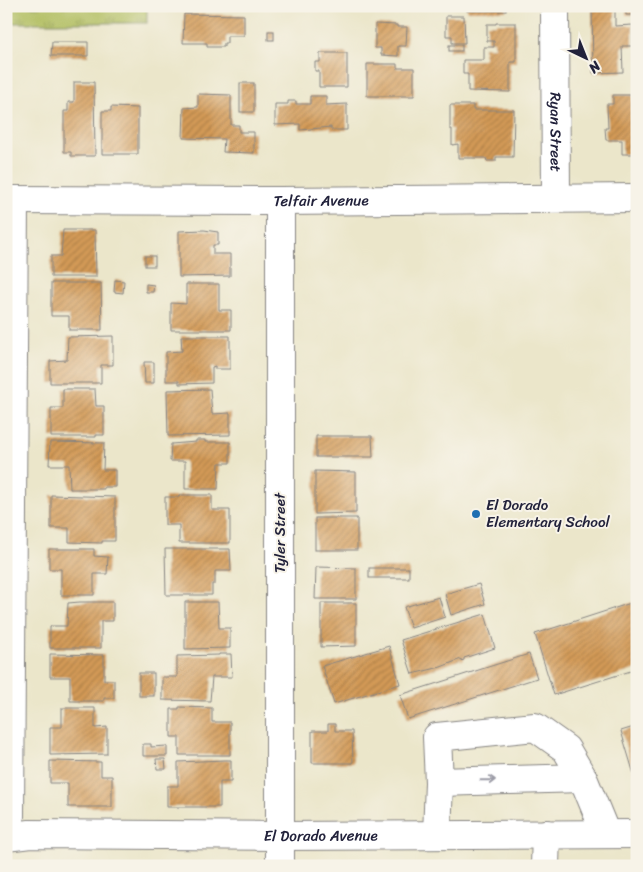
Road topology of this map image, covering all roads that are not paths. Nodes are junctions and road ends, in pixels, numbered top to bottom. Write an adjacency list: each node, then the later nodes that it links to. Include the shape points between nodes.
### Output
1 (555, 6): 2 (street, Ryan Street)
2 (556, 198): 3 (street, Telfair Avenue); 5 (street, Telfair Avenue)
3 (637, 198)
4 (10, 200): 5 (street, Telfair Avenue); 12 (street, via 10,816)
5 (280, 201): 13 (street, Tyler Street)
6 (583, 778): 7 (street, one-way to 6); 7 (street, via 566,749 535,727 437,737); 9 (street)
7 (440, 782): 11 (street)
8 (546, 834): 9 (street, El Dorado Avenue); 11 (street, El Dorado Avenue); 15 (street)
9 (606, 834): 10 (street, El Dorado Avenue)
10 (637, 834)
11 (437, 835): 13 (street, El Dorado Avenue)
12 (6, 836): 13 (street, El Dorado Avenue)
13 (280, 836): 14 (street, Tyler Street)
14 (280, 866)
15 (546, 866)

